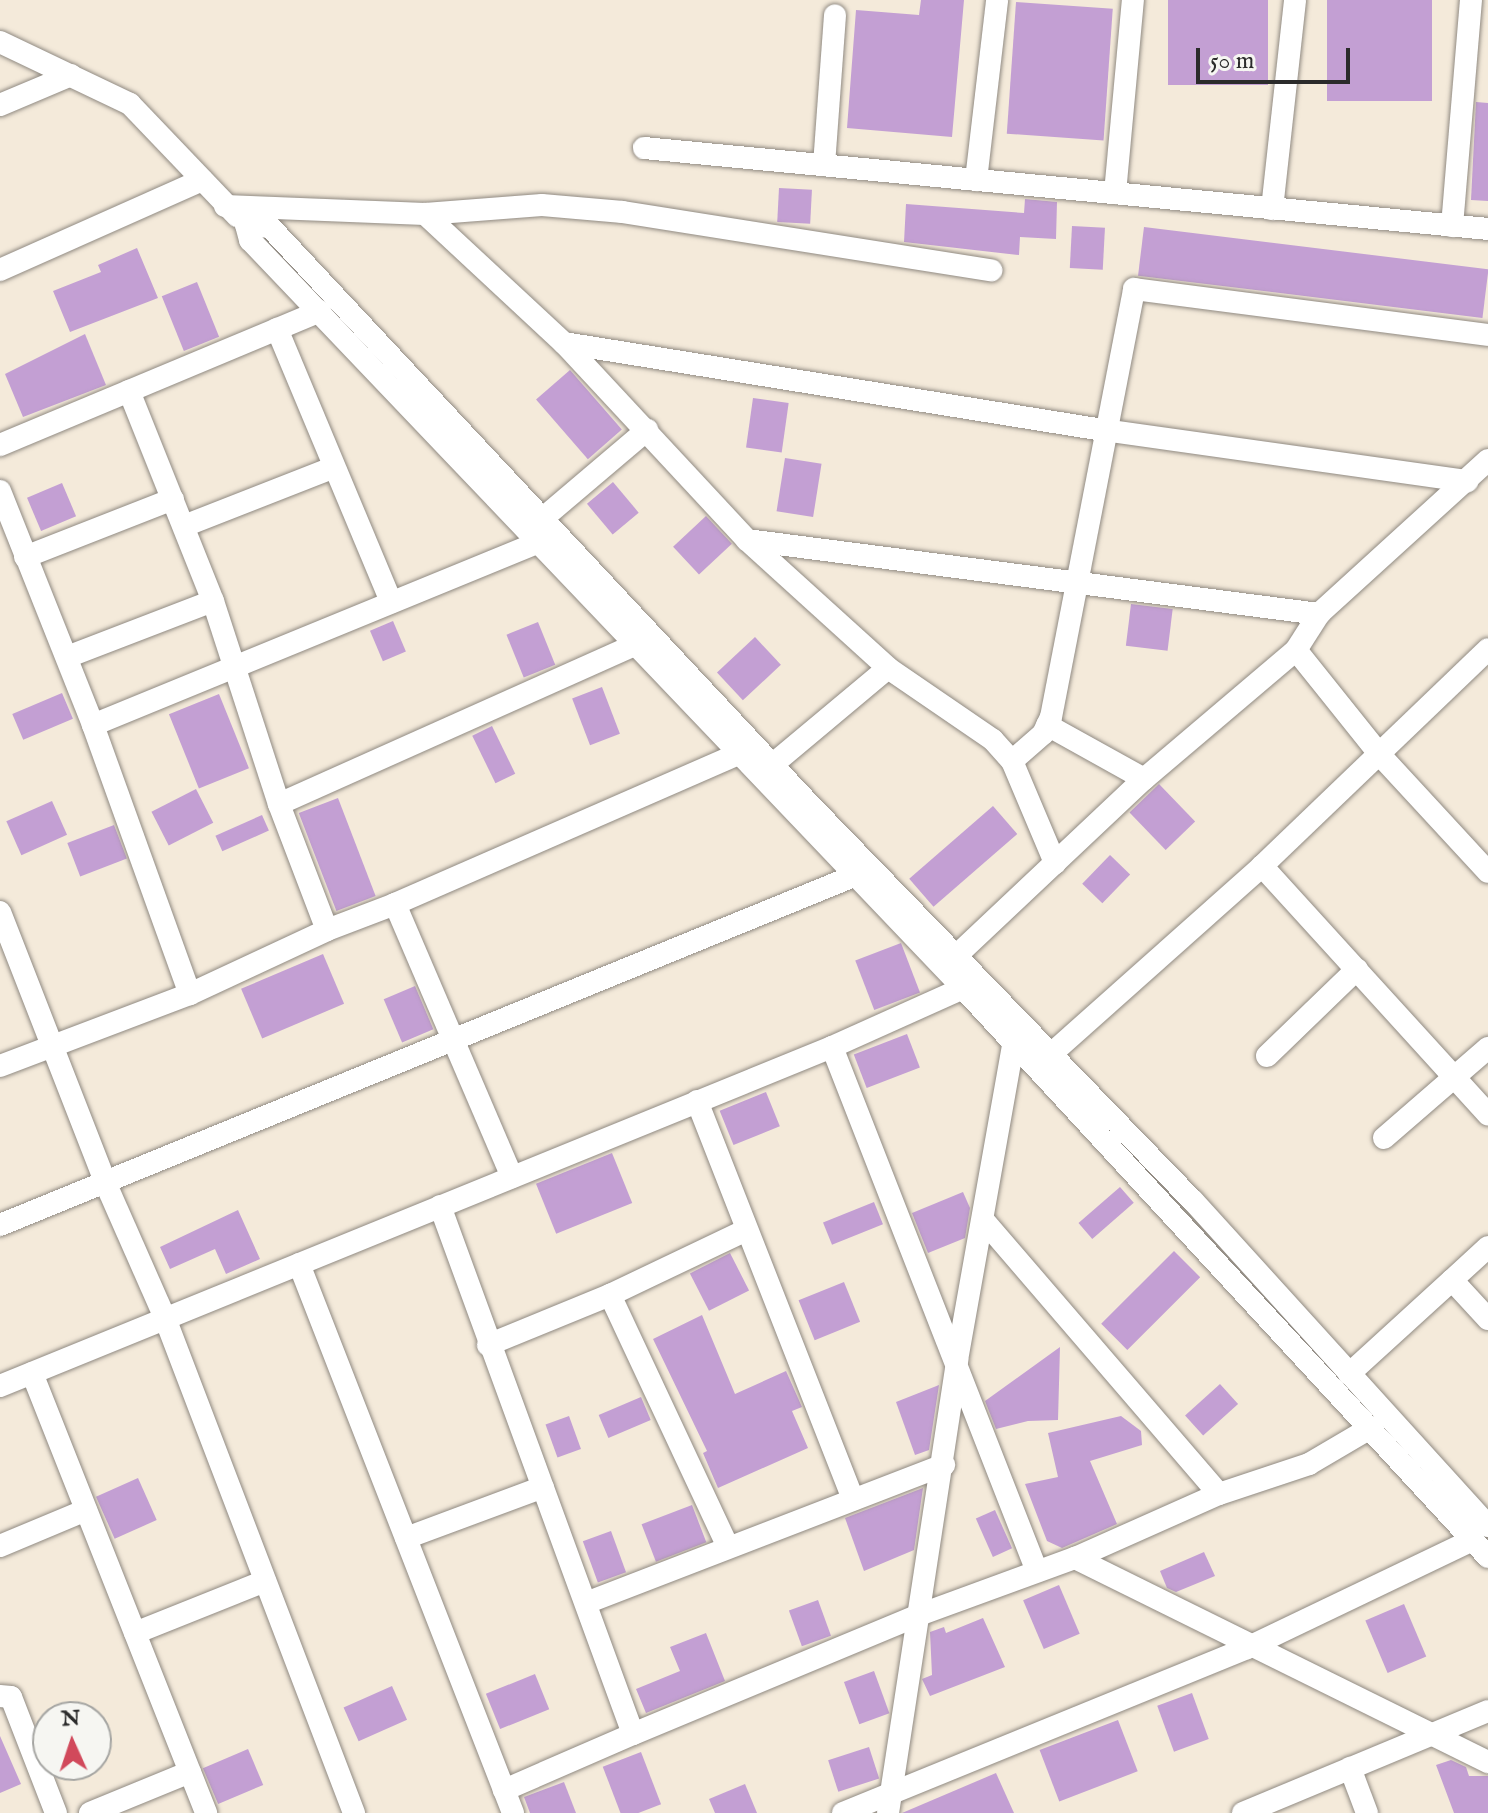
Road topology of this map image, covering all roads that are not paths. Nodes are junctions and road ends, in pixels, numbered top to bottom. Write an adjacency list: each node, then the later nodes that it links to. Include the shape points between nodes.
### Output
1 (997, 0): 12 (street)
2 (1133, 0): 13 (street)
3 (1295, 0): 15 (street)
4 (1471, 0): 18 (street)
5 (835, 15): 10 (street)
6 (0, 42): 7 (street)
7 (71, 75): 8 (street); 11 (street, via 130,104)
8 (0, 105)
9 (644, 148): 10 (street)
10 (824, 165): 12 (street)
11 (202, 180): 14 (street); 20 (street)
12 (976, 180): 13 (street)
13 (1115, 193): 15 (street)
14 (225, 206): 16 (street); 17 (street)
15 (1272, 209): 18 (street)
16 (425, 214): 21 (street, via 542,205 623,212); 25 (street)
17 (246, 225): 22 (street, via 250,240); 36 (street, via 270,227)
18 (1452, 226): 19 (street)
19 (1488, 229)
20 (0, 270)
21 (991, 270)
22 (320, 311): 23 (street); 36 (street)
23 (277, 329): 26 (street); 31 (street)
24 (1488, 335): 28 (street, via 1134,289)
25 (564, 343): 27 (street); 28 (street)
26 (129, 391): 29 (street); 34 (street)
27 (647, 430): 36 (street); 37 (street)
28 (1103, 430): 32 (street); 39 (street)
29 (0, 445)
30 (1488, 460): 32 (street)
31 (332, 468): 35 (street); 41 (street)
32 (1467, 481): 42 (street)
33 (0, 491): 38 (street)
34 (173, 499): 35 (street); 38 (street)
35 (184, 526): 40 (street)
36 (542, 530): 41 (street); 43 (street); 54 (street)
37 (747, 540): 39 (street); 48 (street)
38 (25, 557): 46 (street)
39 (1079, 581): 42 (street); 50 (street)
40 (213, 601): 46 (street); 47 (street)
41 (391, 602): 47 (street)
42 (1319, 614): 45 (street)
43 (637, 644): 51 (street); 56 (street)
44 (1488, 649): 52 (street)
45 (1296, 650): 52 (street); 55 (street)
46 (67, 657): 49 (street)
47 (236, 668): 49 (street); 56 (street)
48 (888, 668): 53 (street, via 993,740); 54 (street)
49 (93, 725): 67 (street)
50 (1047, 725): 53 (street); 55 (street)
51 (740, 753): 60 (street); 61 (street)
52 (1380, 755): 57 (street); 59 (street)
53 (1012, 761): 58 (street)
54 (772, 765): 64 (street)
55 (1144, 779): 58 (street)
56 (279, 804): 63 (street)
57 (1483, 858)
58 (1055, 863): 64 (street)
59 (1262, 866): 65 (street); 74 (street)
60 (854, 876): 66 (street); 69 (street)
61 (395, 904): 63 (street); 69 (street)
62 (0, 912): 70 (street)
63 (327, 930): 67 (street)
64 (956, 956): 68 (street)
65 (1357, 969): 73 (street); 76 (street)
66 (963, 988): 68 (street); 71 (street)
67 (190, 994): 70 (street)
68 (1020, 1038): 74 (street); 83 (street)
69 (454, 1040): 80 (street); 81 (street)
70 (53, 1046): 75 (street); 81 (street)
71 (832, 1047): 77 (street); 93 (street)
72 (1488, 1048): 76 (street)
73 (1267, 1056)
74 (1044, 1061): 95 (street); 97 (street)
75 (0, 1066)
76 (1456, 1079): 78 (street); 79 (street)
77 (697, 1101): 80 (street); 85 (street)
78 (1488, 1114)
79 (1384, 1138)
80 (512, 1177): 82 (street)
81 (105, 1182): 84 (street); 90 (street)
82 (440, 1206): 87 (street); 92 (street)
83 (984, 1221): 93 (street); 100 (street)
84 (0, 1225)
85 (746, 1230): 89 (street); 101 (street)
86 (1488, 1247): 88 (street)
87 (299, 1264): 90 (street); 104 (street)
88 (1452, 1280): 91 (street); 95 (street)
89 (610, 1295): 92 (street); 106 (street)
90 (165, 1318): 94 (street); 110 (street)
91 (1488, 1319)
92 (488, 1345): 99 (street)
93 (957, 1360): 98 (street); 109 (street)
94 (32, 1373): 96 (street); 102 (street)
95 (1349, 1374): 103 (street)
96 (0, 1386)
97 (1372, 1427): 100 (street, via 1309,1464); 103 (street)
98 (944, 1465): 101 (street); 112 (street)
99 (543, 1487): 104 (street); 111 (street)
100 (1219, 1494): 108 (street)
101 (853, 1500): 106 (street)
102 (86, 1510): 105 (street); 113 (street)
103 (1480, 1533): 107 (street); 114 (street)
104 (406, 1538): 122 (street)
105 (0, 1546)
106 (728, 1547): 111 (street)
107 (1488, 1557)
108 (1075, 1558): 109 (street); 114 (street)
109 (1036, 1569): 112 (street)
110 (265, 1581): 113 (street); 127 (street)
111 (586, 1603): 118 (street)
112 (919, 1615): 118 (street); 123 (street)
113 (135, 1633): 121 (street)
114 (1247, 1648): 117 (street); 123 (street)
115 (0, 1696): 124 (street, via 11,1697)
116 (1488, 1711): 117 (street)
117 (1432, 1733): 119 (street); 120 (street)
118 (633, 1734): 122 (street)
119 (1488, 1762)
120 (1350, 1768): 130 (street); 131 (street)
121 (190, 1772): 125 (street); 126 (street)
122 (504, 1790): 128 (street)
123 (889, 1804): 129 (street)
124 (56, 1813)
125 (90, 1813)
126 (206, 1813)
127 (354, 1813)
128 (513, 1813)
129 (843, 1813)
130 (1243, 1813)
131 (1367, 1813)

